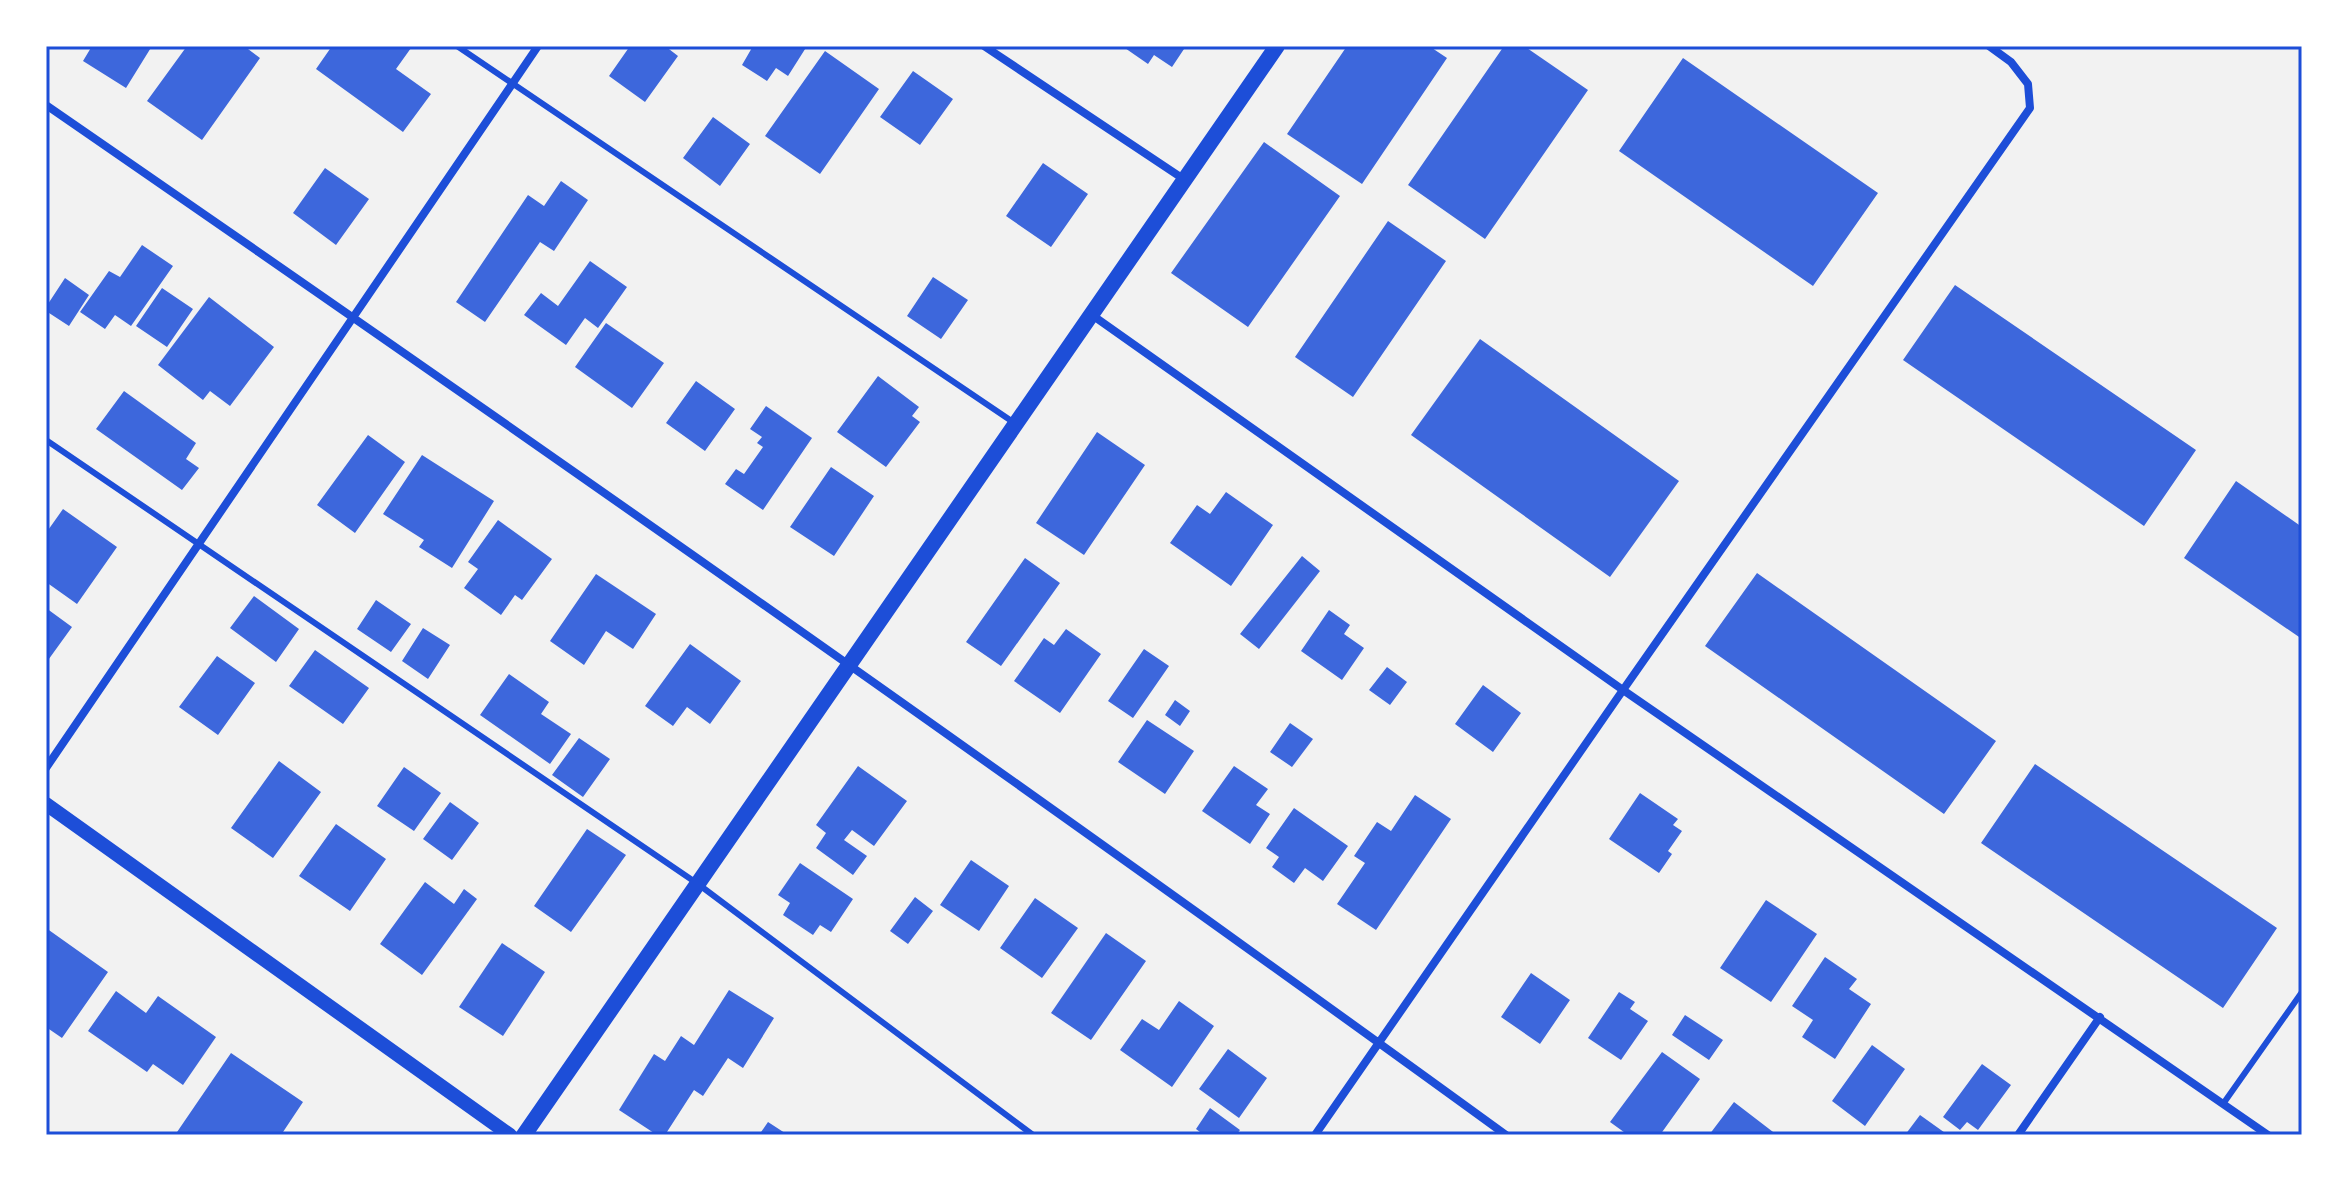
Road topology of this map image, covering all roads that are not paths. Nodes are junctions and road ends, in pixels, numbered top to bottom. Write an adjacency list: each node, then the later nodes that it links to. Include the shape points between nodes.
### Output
1 (457, 46): 6 (lane)
2 (538, 46): 6 (street)
3 (984, 46): 8 (street)
4 (1277, 46): 8 (main road)
5 (1989, 46): 15 (street, via 2028,84 2030,108)
6 (512, 85): 10 (street); 11 (lane)
7 (46, 105): 10 (street)
8 (1185, 180): 9 (main road)
9 (1091, 315): 11 (main road); 15 (street)
10 (353, 317): 13 (street); 14 (street)
11 (1016, 424): 14 (main road)
12 (46, 440): 13 (lane)
13 (199, 544): 16 (street); 18 (lane)
14 (849, 665): 18 (main road); 21 (street)
15 (1623, 690): 20 (street); 21 (street)
16 (46, 768)
17 (46, 804): 23 (street)
18 (698, 884): 24 (main road); 25 (lane)
19 (2302, 992): 22 (lane)
20 (2100, 1017): 22 (street); 28 (street)
21 (1379, 1042): 26 (street); 27 (street)
22 (2223, 1104): 29 (street)
23 (510, 1135)
24 (524, 1135)
25 (1033, 1135)
26 (1315, 1135)
27 (1506, 1135)
28 (2018, 1135)
29 (2268, 1135)

